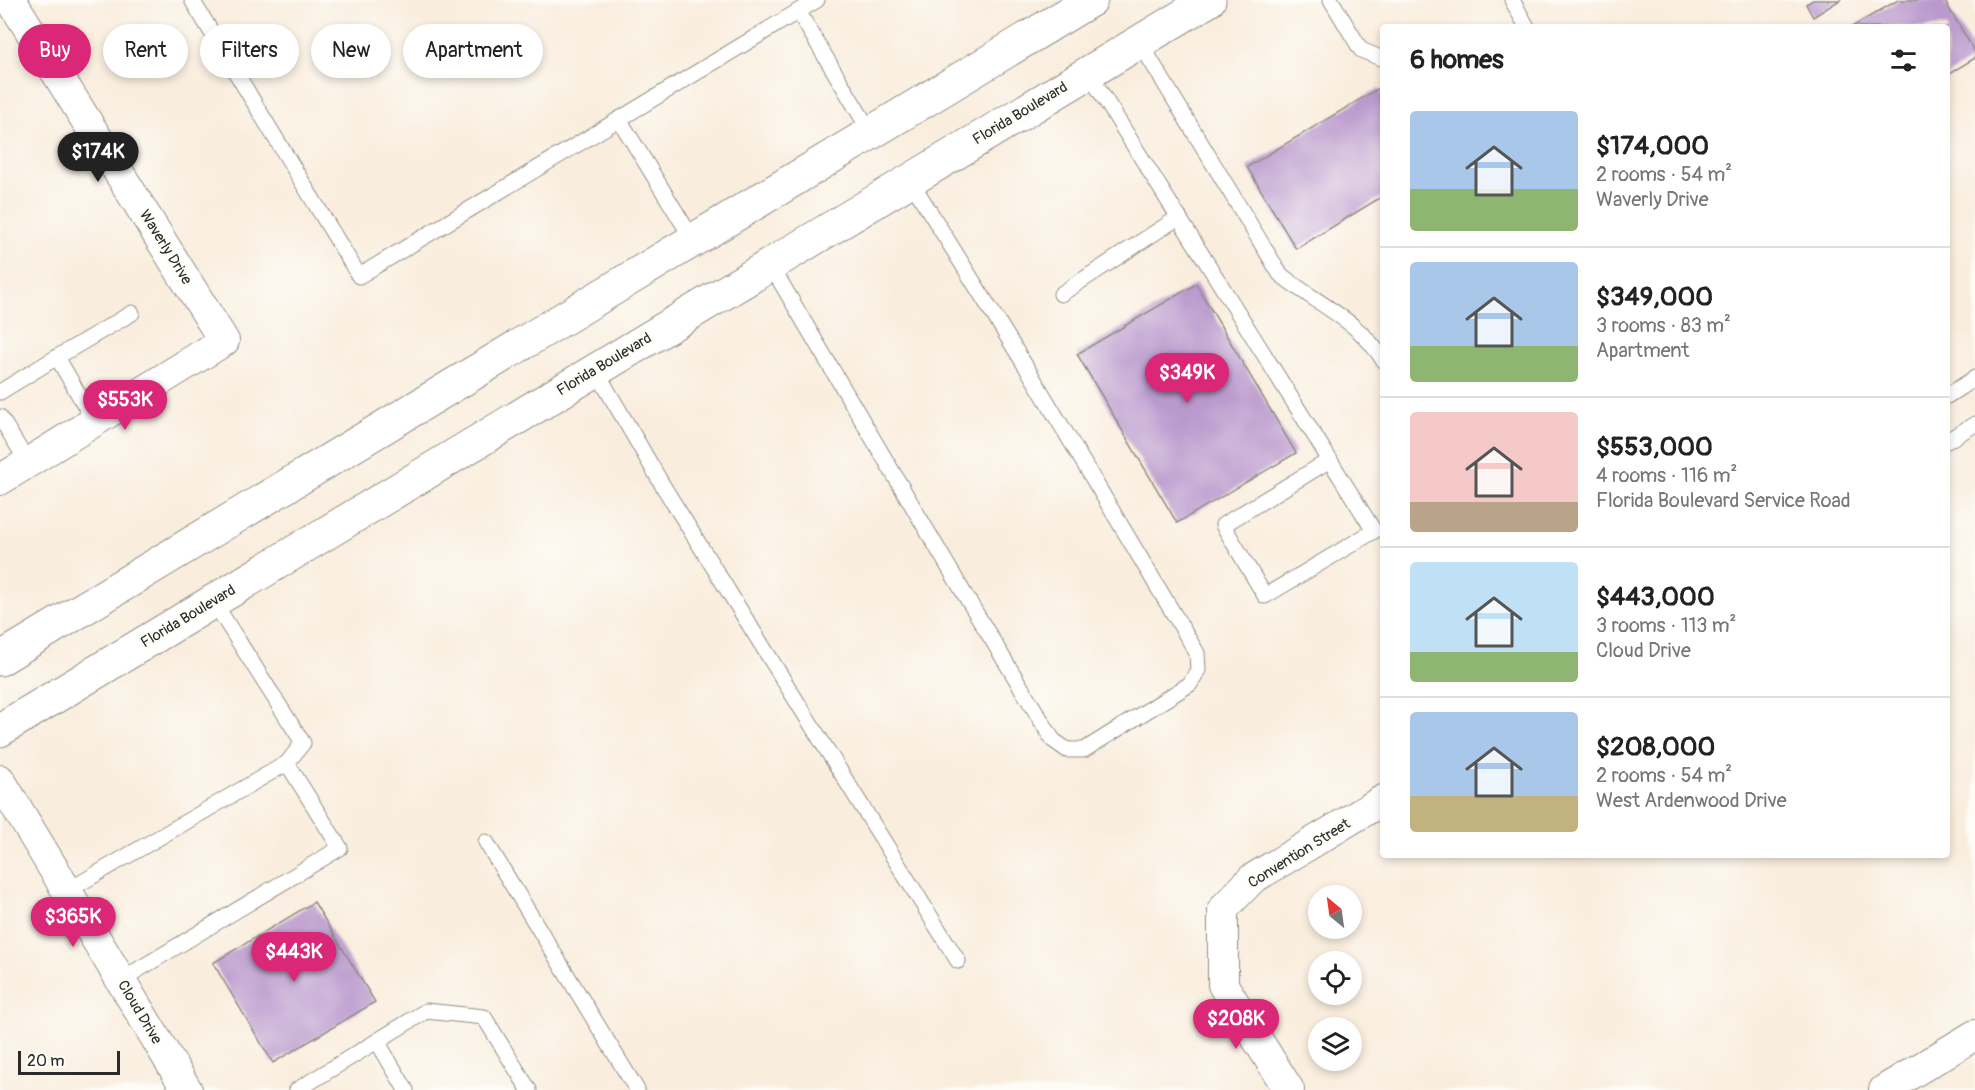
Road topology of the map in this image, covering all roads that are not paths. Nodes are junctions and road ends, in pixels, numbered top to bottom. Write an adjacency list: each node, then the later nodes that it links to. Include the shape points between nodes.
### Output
1 (11, 0): 28 (street, Waverly Drive, via 225,341)
2 (192, 0): 13 (lane, via 358,276)
3 (817, 0): 8 (lane)
4 (1090, 0): 14 (main road)
5 (1209, 0): 10 (main road, Florida Boulevard)
6 (1331, 0): 11 (lane, via 1361,50)
7 (1512, 0): 9 (lane)
8 (798, 11): 13 (lane); 14 (lane)
9 (1525, 24)
10 (1139, 41): 12 (main road, Florida Boulevard); 21 (lane, via 1280,274 1305,295 1346,318)
11 (1380, 58)
12 (1088, 72): 15 (main road, Florida Boulevard); 16 (lane)
13 (620, 119): 17 (lane)
14 (871, 133): 17 (main road)
15 (910, 180): 18 (main road, Florida Boulevard); 18 (lane, via 1197,653 1198,670 1190,684 1084,750 1067,750 1053,740)
16 (1179, 217): 19 (lane); 31 (lane)
17 (693, 240): 35 (main road)
18 (770, 264): 23 (main road, Florida Boulevard)
19 (1061, 294)
20 (132, 313): 22 (lane)
21 (1380, 355)
22 (57, 357): 25 (lane); 28 (lane)
23 (595, 369): 34 (main road, Florida Boulevard); 42 (lane, via 663,486)
24 (1975, 378): 26 (lane)
25 (0, 393)
26 (1950, 394)
27 (0, 417): 32 (lane)
28 (94, 422): 32 (street)
29 (1975, 424): 30 (lane)
30 (1950, 439)
31 (1330, 460): 31 (lane, via 1374,531 1265,596 1223,525)
32 (28, 463): 33 (street)
33 (0, 480)
34 (213, 601): 36 (main road, Florida Boulevard); 37 (lane, via 303,743)
35 (0, 659)
36 (0, 730)
37 (286, 763): 41 (lane); 43 (lane, via 340,848)
38 (0, 780): 41 (street, Cloud Drive)
39 (1380, 802): 51 (street, Convention Street, via 1252,879 1223,909 1223,985)
40 (486, 842): 50 (lane)
41 (68, 891): 43 (street, Cloud Drive)
42 (958, 961)
43 (121, 980): 46 (street, Cloud Drive)
44 (1975, 1035): 52 (street)
45 (377, 1041): 47 (lane); 48 (lane); 49 (lane, via 426,1011 484,1017)
46 (187, 1090)
47 (297, 1090)
48 (406, 1090)
49 (529, 1090)
50 (637, 1090)
51 (1289, 1090)
52 (1884, 1090)

